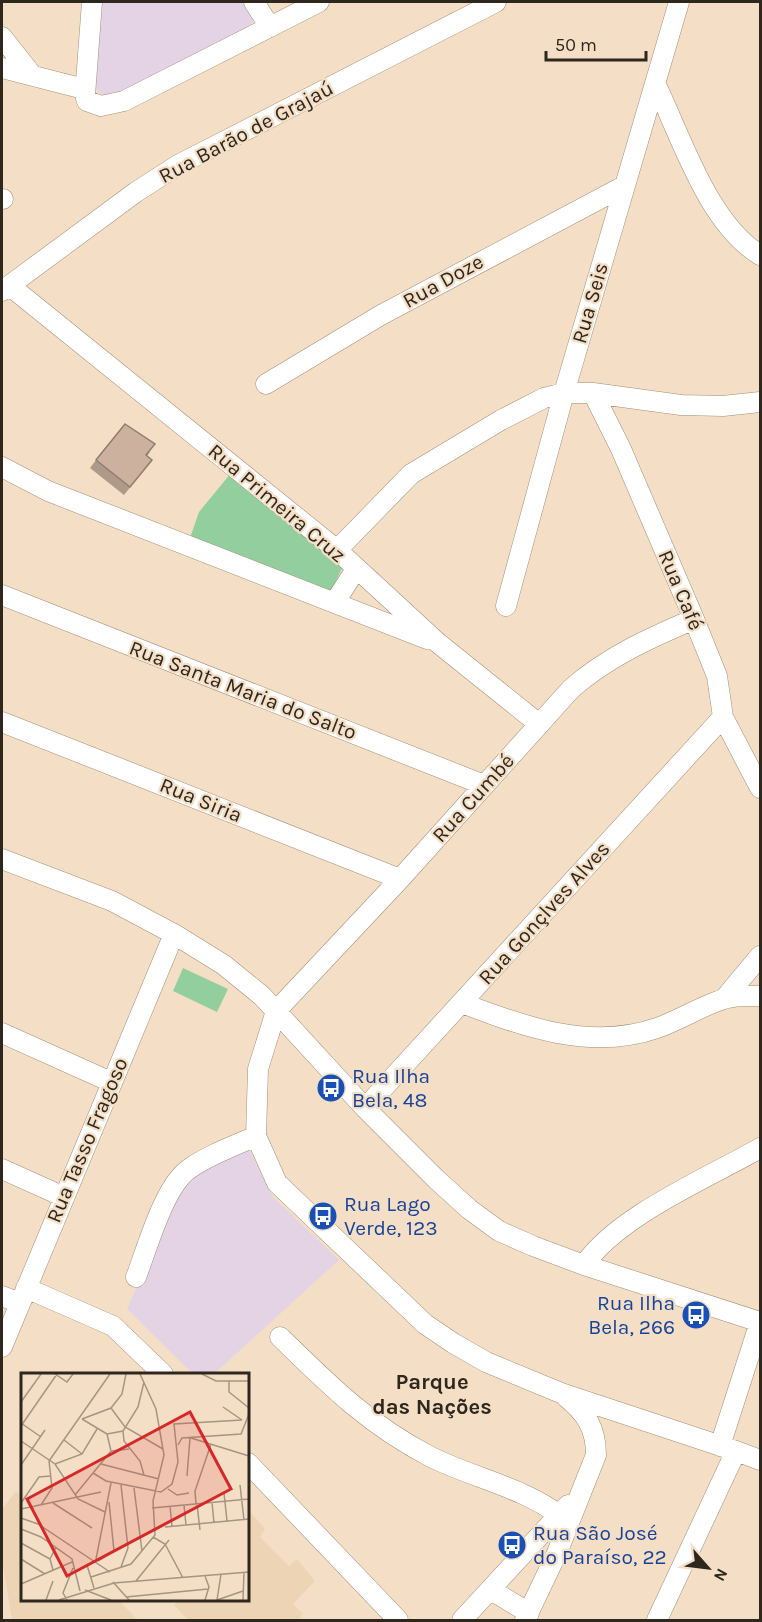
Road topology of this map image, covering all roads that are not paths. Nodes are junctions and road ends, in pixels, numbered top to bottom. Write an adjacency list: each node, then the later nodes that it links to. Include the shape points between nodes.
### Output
1 (92, 2): 11 (street)
2 (254, 2): 6 (street)
3 (319, 2): 6 (street)
4 (496, 2): 14 (street, Rua Barão de Grajaú, via 178,165)
5 (679, 2): 10 (street, Rua Seis)
6 (270, 27): 11 (street, via 118,103 92,105)
7 (2, 37): 9 (street)
8 (2, 68): 9 (street)
9 (32, 75): 11 (street)
10 (656, 85): 12 (street, Rua Seis); 13 (street, via 712,203 741,242)
11 (84, 89)
12 (624, 186): 15 (street, Rua Doze, via 381,315); 16 (street, Rua Seis)
13 (760, 255)
14 (6, 288): 20 (street, Rua Primeira Cruz)
15 (266, 384)
16 (564, 393): 17 (street); 20 (street, via 544,398 501,420 411,474); 24 (street, Rua Seis)
17 (593, 393): 18 (street, via 681,405); 25 (street, Rua Café)
18 (760, 402)
19 (2, 467): 23 (street, via 48,491)
20 (338, 550): 21 (street, Rua Primeira Cruz)
21 (356, 569): 23 (street); 26 (street, Rua Primeira Cruz)
22 (2, 596): 30 (street, Rua Santa Maria do Salto)
23 (335, 602): 26 (street)
24 (506, 606)
25 (694, 619): 27 (street, Rua Café, via 717,676); 29 (street, Rua Cumbé, via 593,670)
26 (438, 644): 29 (street, Rua Primeira Cruz)
27 (723, 717): 31 (street, Rua Café); 39 (street, Rua Gonçlves Alves)
28 (2, 722): 33 (street, Rua Siria)
29 (539, 724): 30 (street, Rua Cumbé)
30 (484, 785): 33 (street, Rua Cumbé)
31 (760, 788)
32 (2, 859): 34 (street, via 112,901)
33 (400, 879): 40 (street, Rua Cumbé)
34 (174, 934): 40 (street, via 224,965); 42 (street, Rua Tasso Fragoso)
35 (760, 957): 36 (street); 38 (street)
36 (760, 981)
37 (760, 996): 38 (street)
38 (725, 998): 39 (street, via 656,1029 590,1038 524,1025)
39 (462, 1003): 43 (street, Rua Gonçlves Alves)
40 (276, 1011): 43 (street); 44 (street, via 258,1069)
41 (2, 1033): 42 (street)
42 (111, 1082): 47 (street, Rua Tasso Fragoso)
43 (365, 1108): 49 (street, via 469,1209 500,1231)
44 (256, 1136): 51 (street, via 188,1169 177,1180); 58 (street, via 277,1183 425,1324 486,1362)
45 (760, 1148): 48 (street)
46 (2, 1169): 47 (street)
47 (62, 1196): 52 (street, Rua Tasso Fragoso)
48 (620, 1227): 49 (street); 50 (street, via 595,1249)
49 (559, 1256): 50 (street)
50 (584, 1265): 54 (street)
51 (136, 1277)
52 (23, 1295): 53 (street); 56 (street, Rua Tasso Fragoso); 57 (street, via 113,1326)
53 (2, 1296)
54 (760, 1322): 59 (street)
55 (280, 1337): 63 (street, via 358,1412 398,1438 478,1478 547,1505)
56 (2, 1347)
57 (162, 1373)
58 (561, 1393): 59 (street); 62 (street, via 581,1409 596,1439 596,1455)
59 (728, 1449): 60 (street); 68 (street)
60 (760, 1460)
61 (249, 1464): 66 (street)
62 (582, 1486): 63 (street); 65 (street, via 557,1554)
63 (560, 1516): 64 (street)
64 (491, 1590): 65 (street); 67 (street)
65 (527, 1617)
66 (398, 1620)
67 (462, 1620)
68 (657, 1620)

